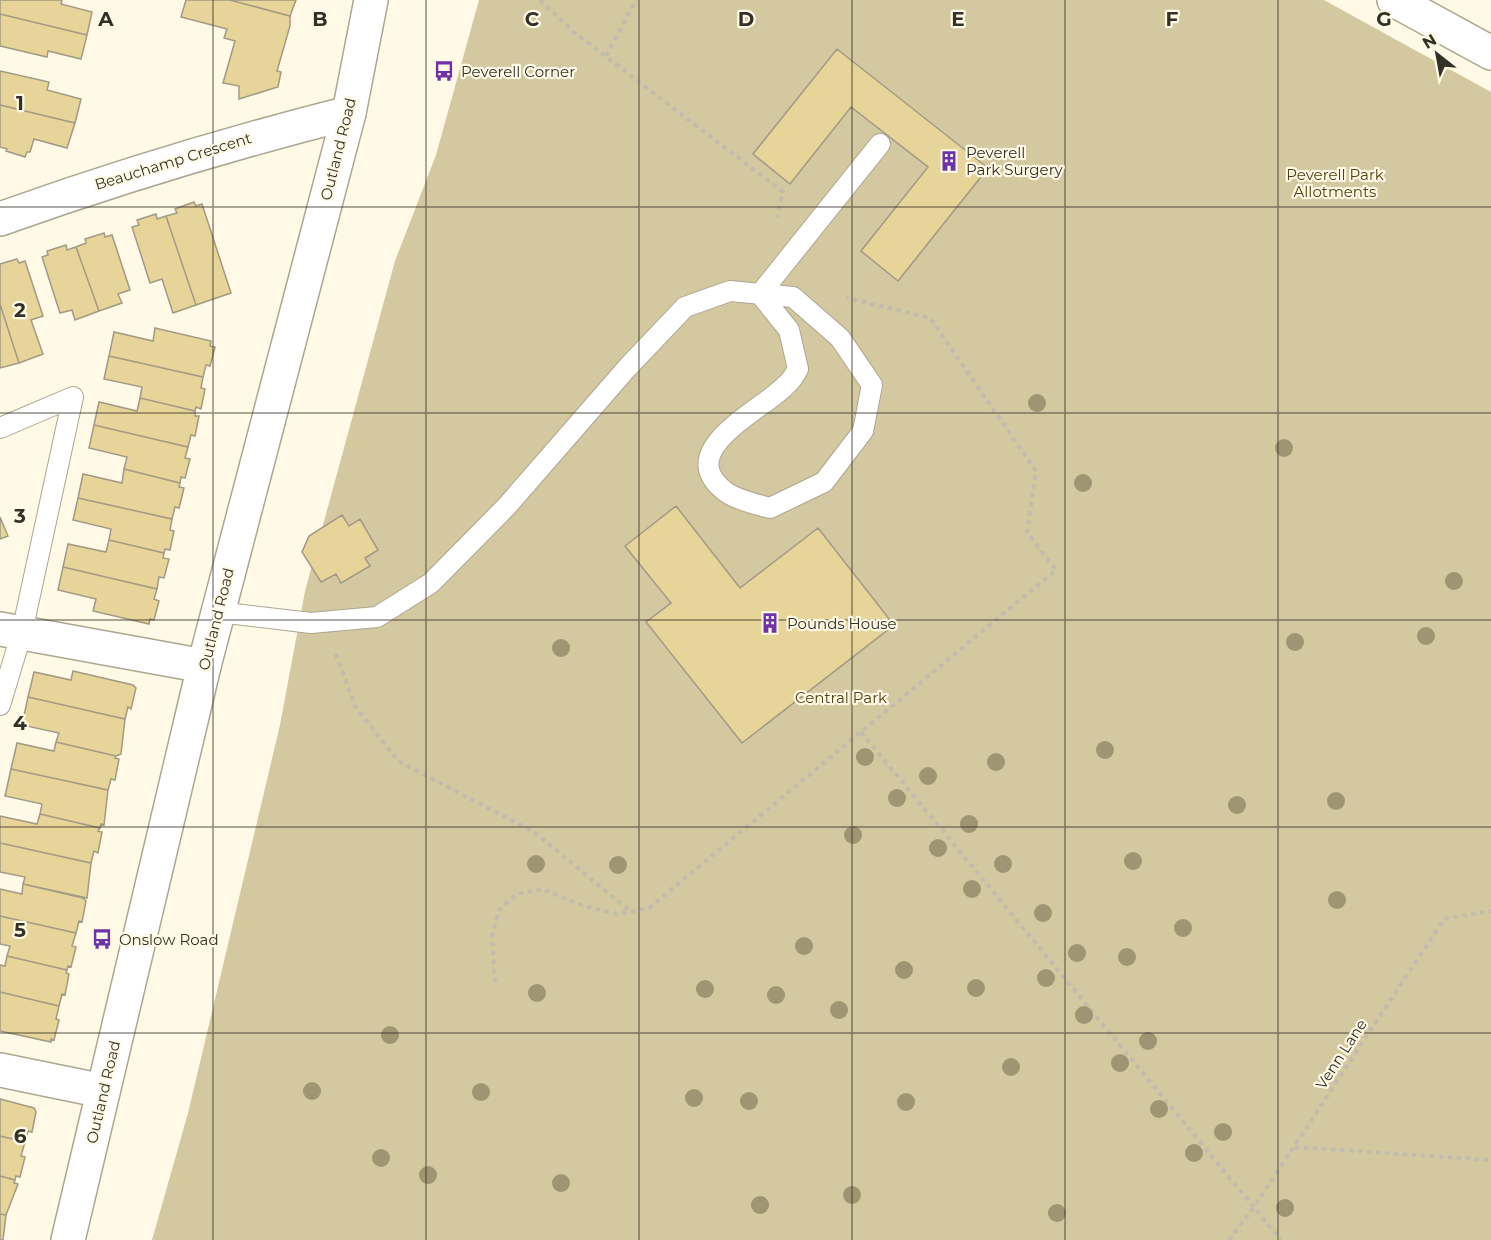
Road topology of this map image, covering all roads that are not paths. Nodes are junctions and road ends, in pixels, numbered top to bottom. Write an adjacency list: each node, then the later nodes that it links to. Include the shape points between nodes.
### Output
1 (371, 0): 4 (main road, Outland Road)
2 (1394, 0): 3 (main road)
3 (1491, 52)
4 (349, 113): 6 (main road, Beauchamp Crescent, via 119,177); 9 (main road, Outland Road)
5 (880, 144): 7 (lane)
6 (0, 219)
7 (760, 294): 7 (lane, via 793,297 840,338 872,385 863,431 824,482 770,508 727,493 710,476 709,460 717,442 787,385 798,369 789,330); 9 (lane, via 730,291 685,307 507,506 431,583 377,617 311,622)
8 (0, 428): 10 (lane, via 73,397)
9 (218, 612): 11 (main road, Outland Road)
10 (11, 630): 11 (main road); 12 (lane)
11 (204, 666): 14 (main road, Outland Road)
12 (0, 705)
13 (0, 1070): 14 (main road)
14 (103, 1091): 15 (main road, Outland Road)
15 (68, 1240)

